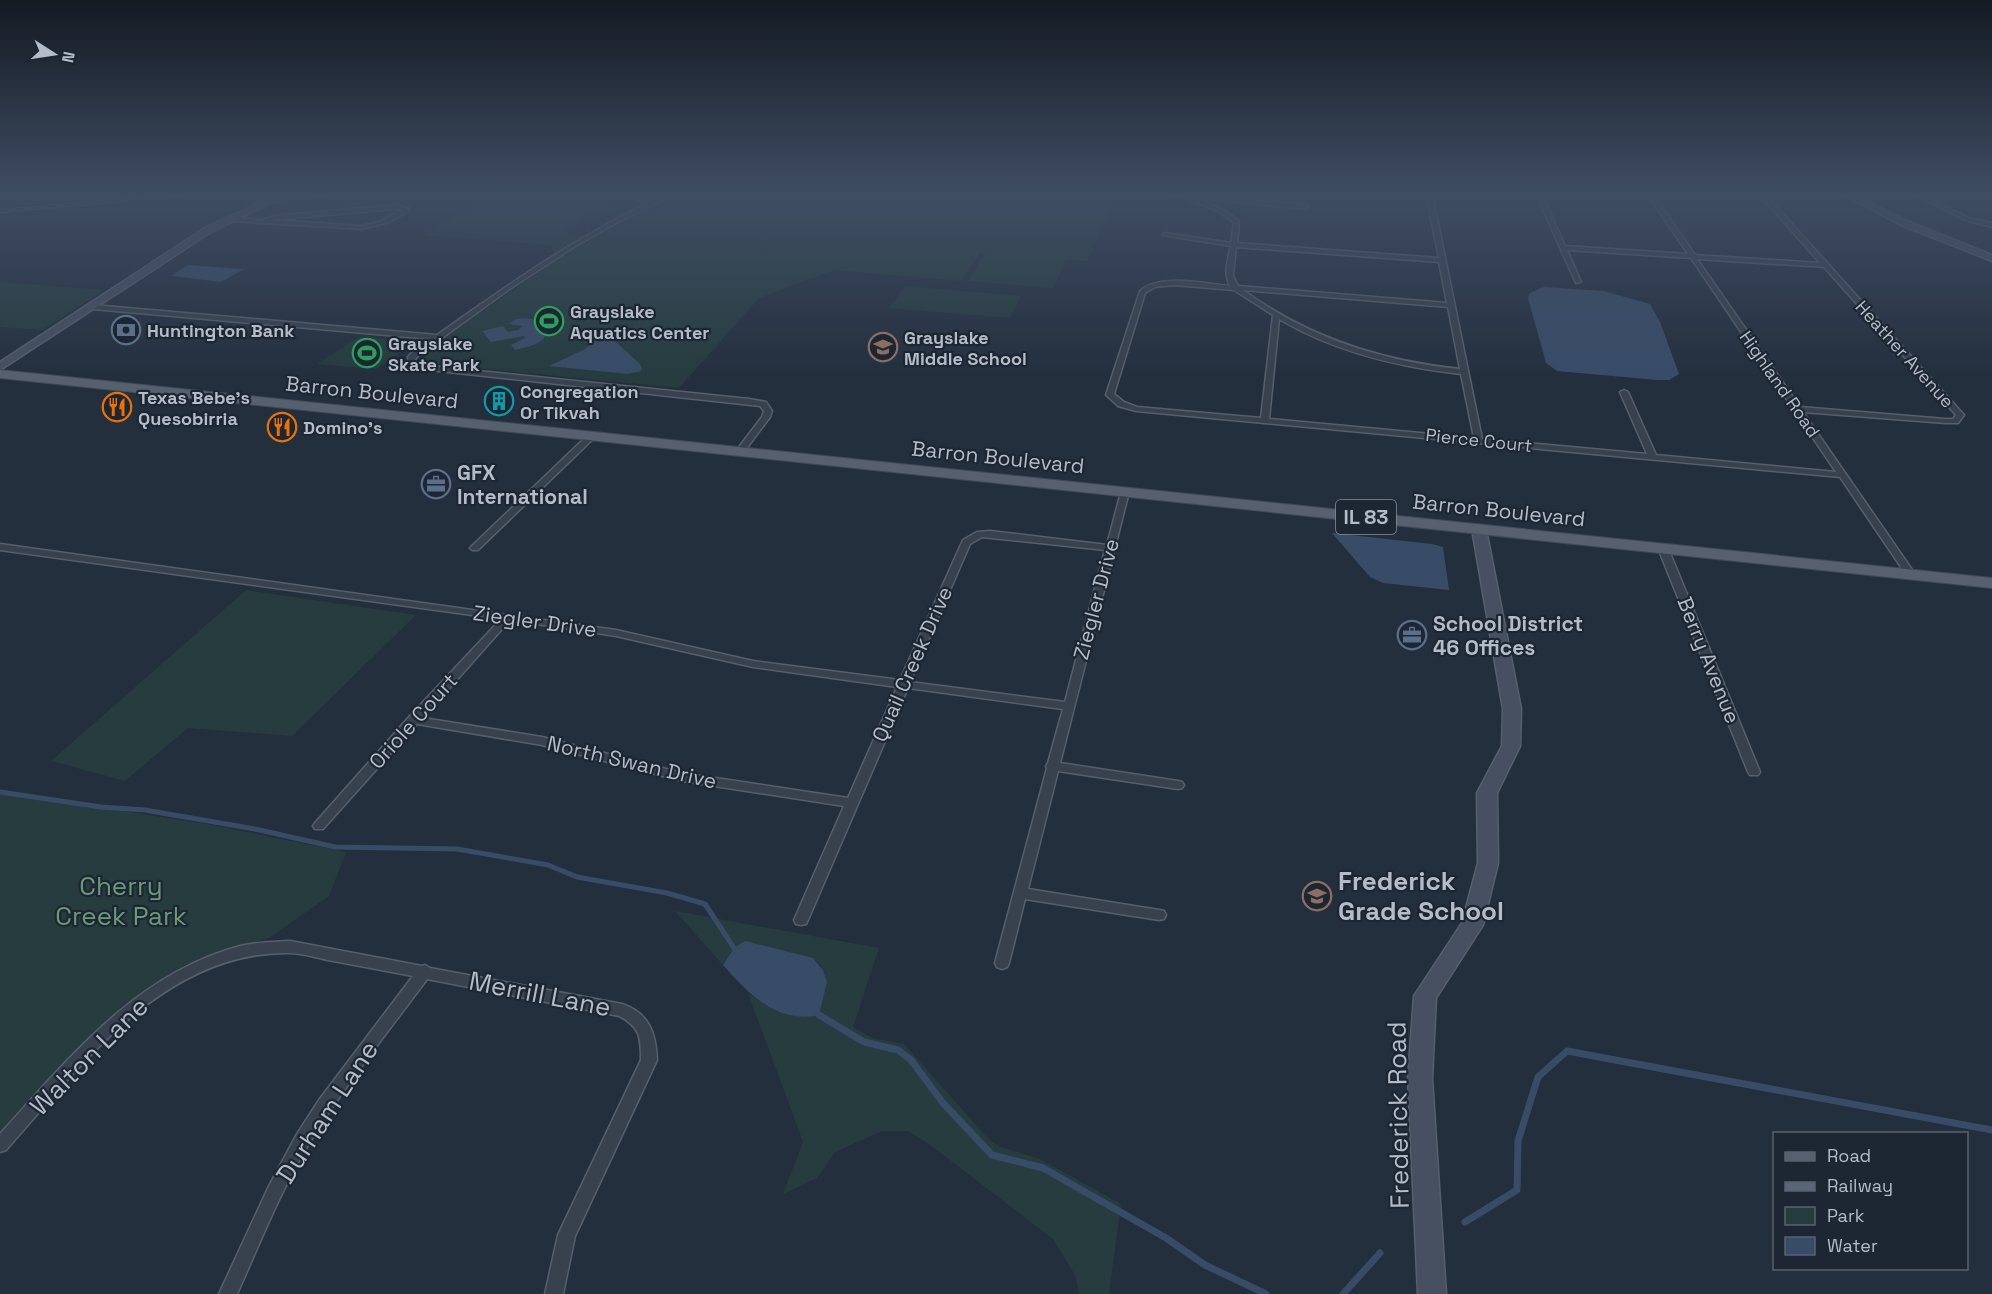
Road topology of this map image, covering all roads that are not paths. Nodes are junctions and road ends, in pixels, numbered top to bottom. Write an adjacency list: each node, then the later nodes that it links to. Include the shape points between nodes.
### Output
1 (171, 254): 15 (street)
2 (556, 254): 17 (street)
3 (1233, 254): 13 (street, via 1231,282)
4 (1365, 254): 10 (street)
5 (1441, 254): 10 (street)
6 (1566, 254): 12 (street)
7 (1665, 254): 9 (street)
8 (1816, 254): 11 (street, Heather Avenue)
9 (1691, 256): 11 (street); 22 (street, Highland Road)
10 (1442, 260): 14 (street)
11 (1825, 265): 22 (street, Heather Avenue, via 1960,415 1955,421 1945,422)
12 (1578, 282)
13 (1238, 289): 14 (street); 16 (street); 23 (street, Pierce Court, via 1174,283 1146,288 1110,395 1136,409)
14 (1450, 305): 19 (street)
15 (93, 307): 17 (street); 18 (street)
16 (1276, 315): 19 (street, via 1333,344 1376,359); 23 (street)
17 (438, 337): 26 (street, via 417,352 412,363 763,404 768,411 766,417)
18 (0, 367)
19 (1464, 372): 25 (street)
20 (0, 374): 24 (main road, Barron Boulevard / IL 83)
21 (1624, 392): 27 (street)
22 (1796, 409): 28 (street, Highland Road)
23 (1265, 420): 25 (street, Pierce Court)
24 (592, 436): 26 (main road, Barron Boulevard / IL 83); 32 (street)
25 (1478, 440): 27 (street, Pierce Court)
26 (740, 451): 29 (main road, Barron Boulevard / IL 83)
27 (1653, 458): 28 (street, Pierce Court)
28 (1842, 476): 35 (street, Highland Road)
29 (1125, 492): 30 (main road, Barron Boulevard / IL 83); 33 (street, Ziegler Drive)
30 (1479, 529): 34 (main road, Barron Boulevard / IL 83); 55 (street, Frederick Road, via 1512,709 1511,746 1487,793 1488,863 1472,925 1425,996 1420,1078)
31 (0, 547): 37 (street, Ziegler Drive)
32 (475, 548)
33 (1109, 548): 38 (street, Quail Creek Drive, via 990,534 973,536 966,542); 39 (street, Ziegler Drive)
34 (1664, 548): 35 (main road, Barron Boulevard / IL 83); 42 (street, Berry Avenue)
35 (1911, 574): 36 (main road, Barron Boulevard / IL 83)
36 (1992, 583)
37 (508, 616): 38 (street, Ziegler Drive, via 616,633 753,664); 40 (street, Oriole Court)
38 (903, 685): 39 (street, Ziegler Drive); 44 (street, Quail Creek Drive)
39 (1067, 706): 41 (street, Ziegler Drive)
40 (413, 720): 44 (street, North Swan Drive, via 542,741 682,777); 45 (street, Oriole Court)
41 (1052, 766): 43 (street); 46 (street, Ziegler Drive)
42 (1754, 772)
43 (1179, 784)
44 (851, 802): 48 (street, Quail Creek Drive)
45 (319, 826)
46 (1020, 893): 47 (street); 49 (street, Ziegler Drive)
47 (1159, 915)
48 (801, 920)
49 (1002, 963)
50 (424, 971): 51 (street, Merrill Lane, via 290,947 239,952); 53 (street, Durham Lane, via 303,1139); 54 (street, Merrill Lane, via 614,1008 637,1017 645,1027 649,1060 567,1235)
51 (184, 974): 52 (street, Walton Lane, via 133,1006 105,1032)
52 (0, 1145)
53 (228, 1294)
54 (554, 1294)
55 (1432, 1294)

